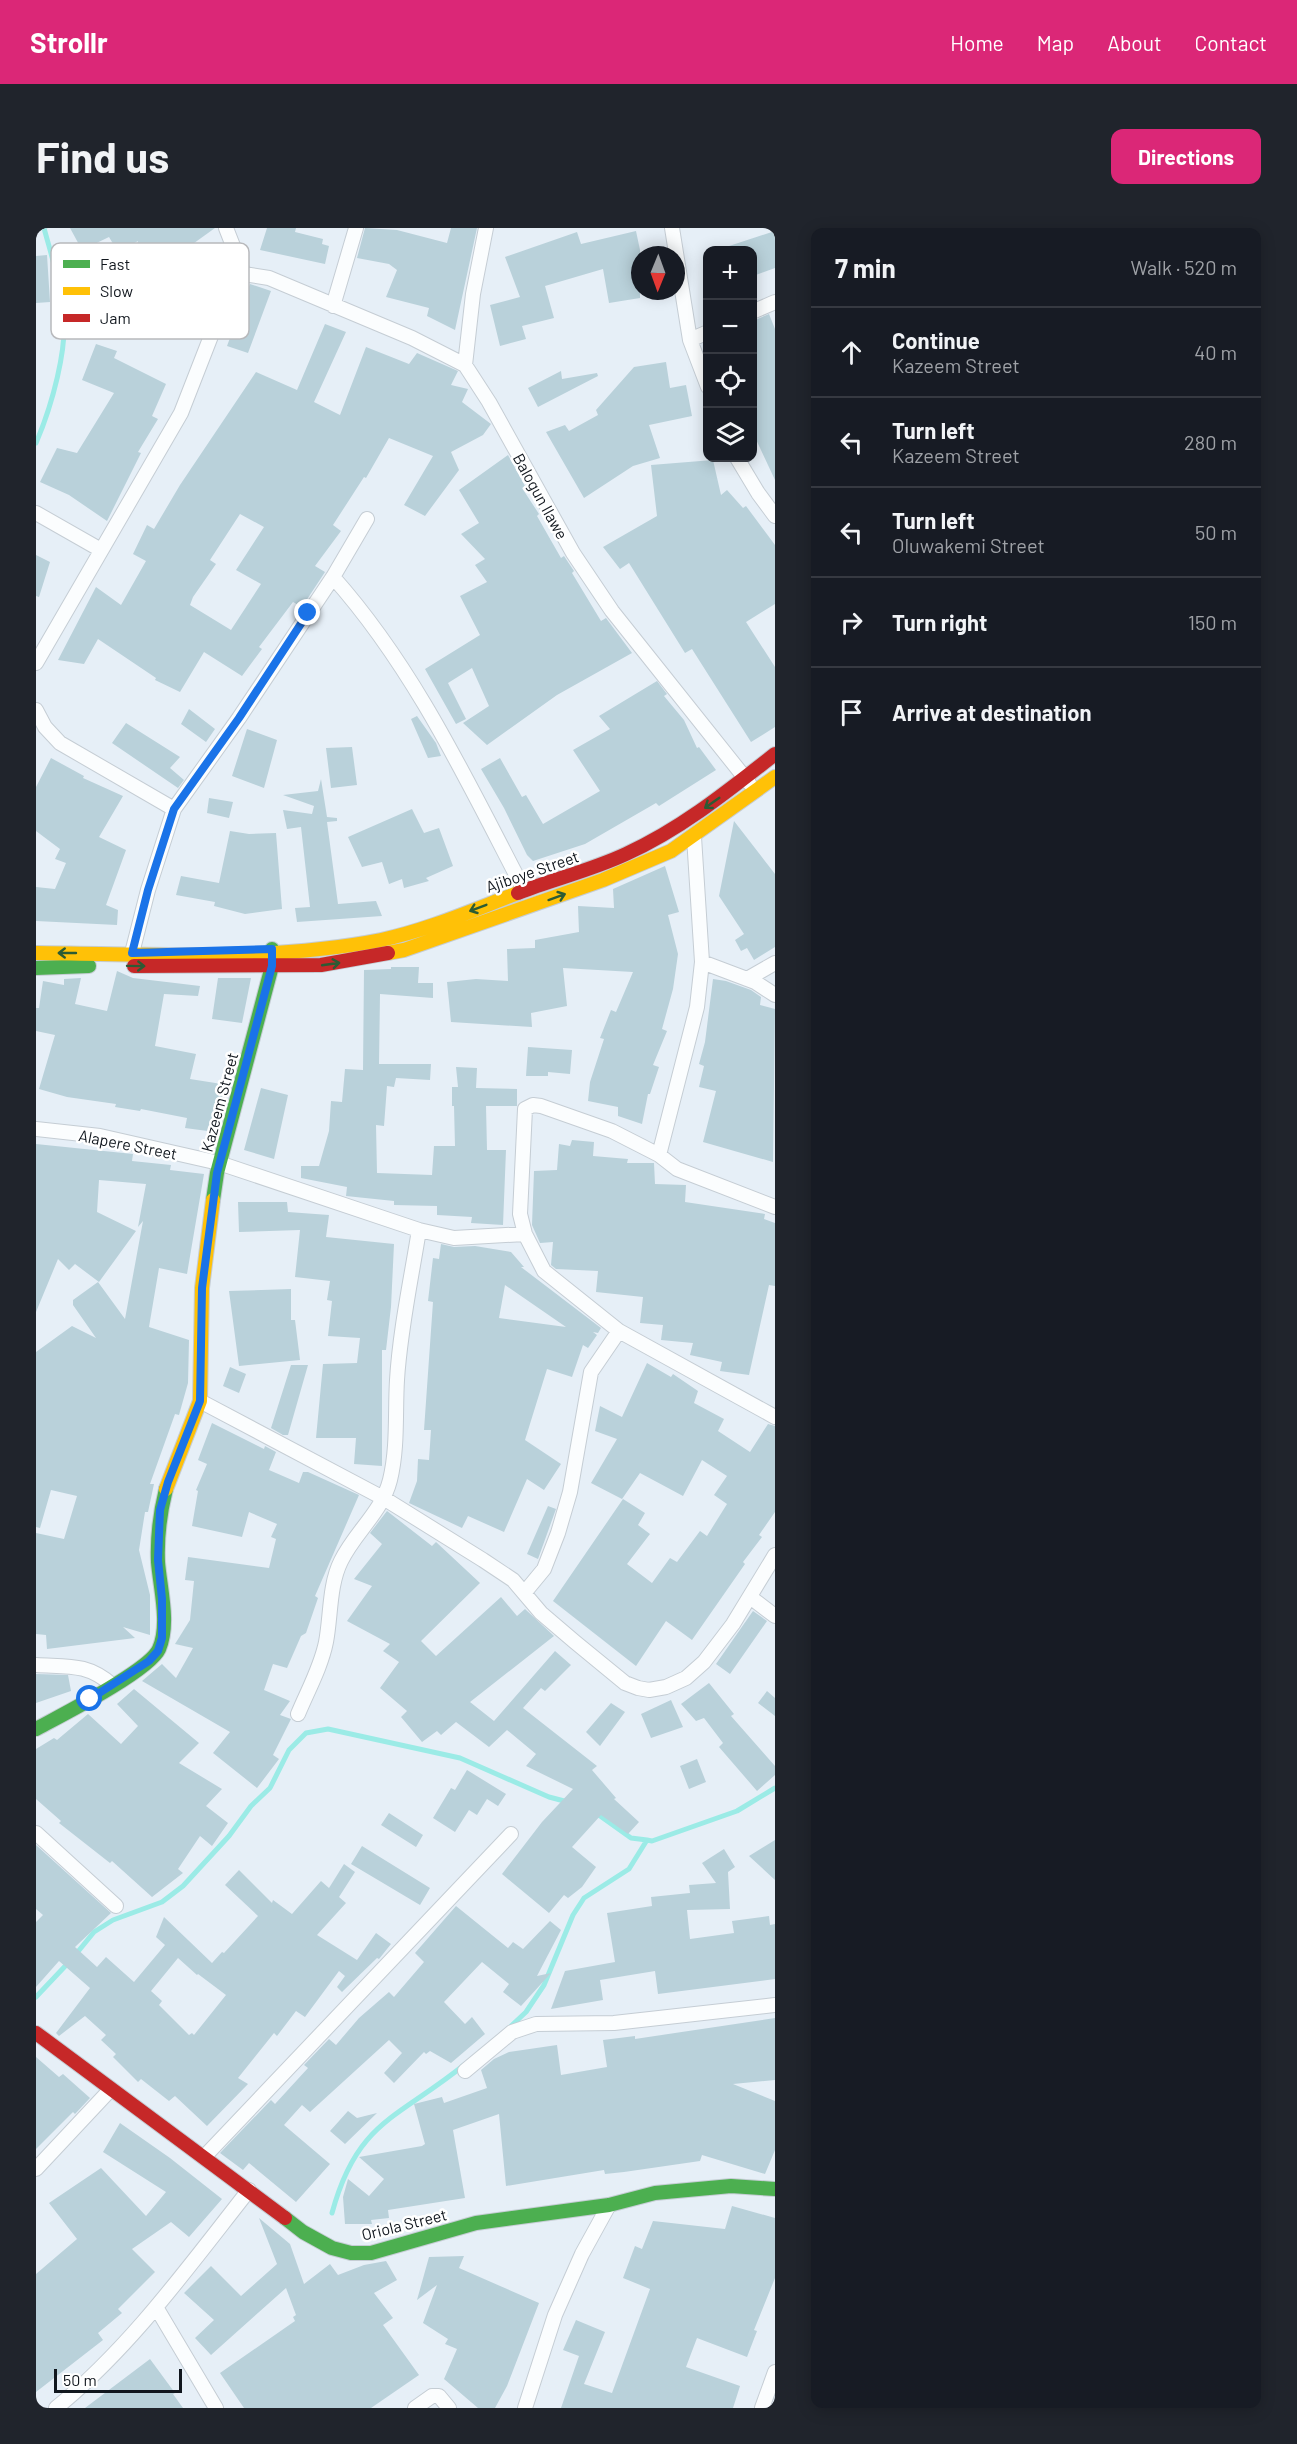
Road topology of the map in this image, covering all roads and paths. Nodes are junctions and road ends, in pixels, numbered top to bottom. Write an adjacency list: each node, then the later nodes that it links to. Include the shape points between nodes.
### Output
1 (226, 228): 5 (street)
2 (356, 228): 8 (street)
3 (486, 228): 13 (street)
4 (672, 228): 12 (street)
5 (232, 243)
6 (249, 274): 8 (street, via 269,278)
7 (775, 302): 9 (street)
8 (333, 306): 13 (street)
9 (757, 310)
10 (703, 334): 12 (street)
11 (210, 339): 19 (street, via 181,413)
12 (690, 340): 14 (street)
13 (465, 364): 24 (street, Balogun Ilawe, via 573,553 612,611)
14 (703, 374)
15 (740, 462): 16 (street)
16 (772, 508)
17 (36, 513): 19 (street)
18 (367, 519): 20 (street)
19 (101, 550): 21 (street)
20 (333, 577): 27 (street); 29 (street, via 360,607 407,674)
21 (36, 663)
22 (36, 710): 27 (street, via 60,743)
23 (775, 754): 24 (street, Ajiboye Street)
24 (745, 777): 26 (street, Balogun Ilawe); 29 (street, Ajiboye Street, one-way to 29, via 640,848)
25 (775, 777): 26 (street, Ajiboye Street)
26 (756, 792): 28 (street, Ajiboye Street)
27 (174, 809): 32 (street)
28 (694, 837): 33 (street); 35 (street, Ajiboye Street, one-way to 28, via 321,965 404,950 603,880)
29 (524, 890): 30 (street, Ajiboye Street, one-way to 30, via 442,921 376,940)
30 (272, 949): 32 (street, Ajiboye Street); 35 (street, Kazeem Street)
31 (36, 953): 32 (street, Ajiboye Street, one-way to 31)
32 (132, 953)
33 (702, 962): 37 (street); 40 (street, via 697,1007)
34 (775, 963): 37 (street)
35 (272, 966): 36 (street, Ajiboye Street, one-way to 35); 41 (street, Kazeem Street)
36 (36, 968)
37 (747, 979): 38 (street)
38 (775, 995)
39 (36, 1129): 41 (street, Alapere Street, via 100,1136)
40 (659, 1155): 42 (street, via 677,1169); 44 (street, via 612,1131 541,1106 525,1109 520,1214)
41 (219, 1163): 43 (street, Alapere Street); 46 (street, Kazeem Street, via 202,1288)
42 (775, 1207)
43 (419, 1230): 44 (street, Alapere Street, via 454,1238); 48 (street, via 401,1341 396,1429)
44 (525, 1234): 45 (street, via 544,1271)
45 (619, 1331): 47 (street); 50 (street, via 591,1372 570,1492 558,1533 544,1569)
46 (200, 1401): 48 (street); 54 (street, Kazeem Street, via 160,1510 162,1638 158,1651)
47 (775, 1417)
48 (385, 1499): 50 (street, via 493,1567); 55 (street, via 341,1561 326,1643)
49 (775, 1555): 51 (street)
50 (525, 1592): 51 (street, via 541,1613 625,1683 649,1690 686,1678 704,1662)
51 (750, 1598): 52 (street)
52 (775, 1616)
53 (36, 1665): 54 (street, via 83,1668 98,1672)
54 (112, 1685): 56 (street, Kazeem Street)
55 (298, 1714)
56 (36, 1730)
57 (36, 1833): 59 (street)
58 (511, 1834): 64 (street)
59 (116, 1906)
60 (775, 2005): 62 (street, via 614,2022 536,2024 512,2032)
61 (36, 2033): 63 (street, Oriola Street)
62 (465, 2071)
63 (110, 2090): 64 (street, Oriola Street); 65 (street)
64 (205, 2156): 67 (street, Oriola Street)
65 (36, 2169)
66 (774, 2187): 68 (street, Oriola Street, via 692,2188)
67 (249, 2190): 68 (street, Oriola Street, via 303,2232 332,2248 351,2253 371,2253 476,2223); 69 (street)
68 (609, 2205): 75 (street, via 555,2315)
69 (156, 2307): 71 (street, via 90,2379); 72 (street)
70 (775, 2372): 76 (street)
71 (56, 2408)
72 (216, 2408)
73 (415, 2408): 74 (street, via 432,2396 439,2396)
74 (449, 2408)
75 (525, 2408)
76 (762, 2408)

